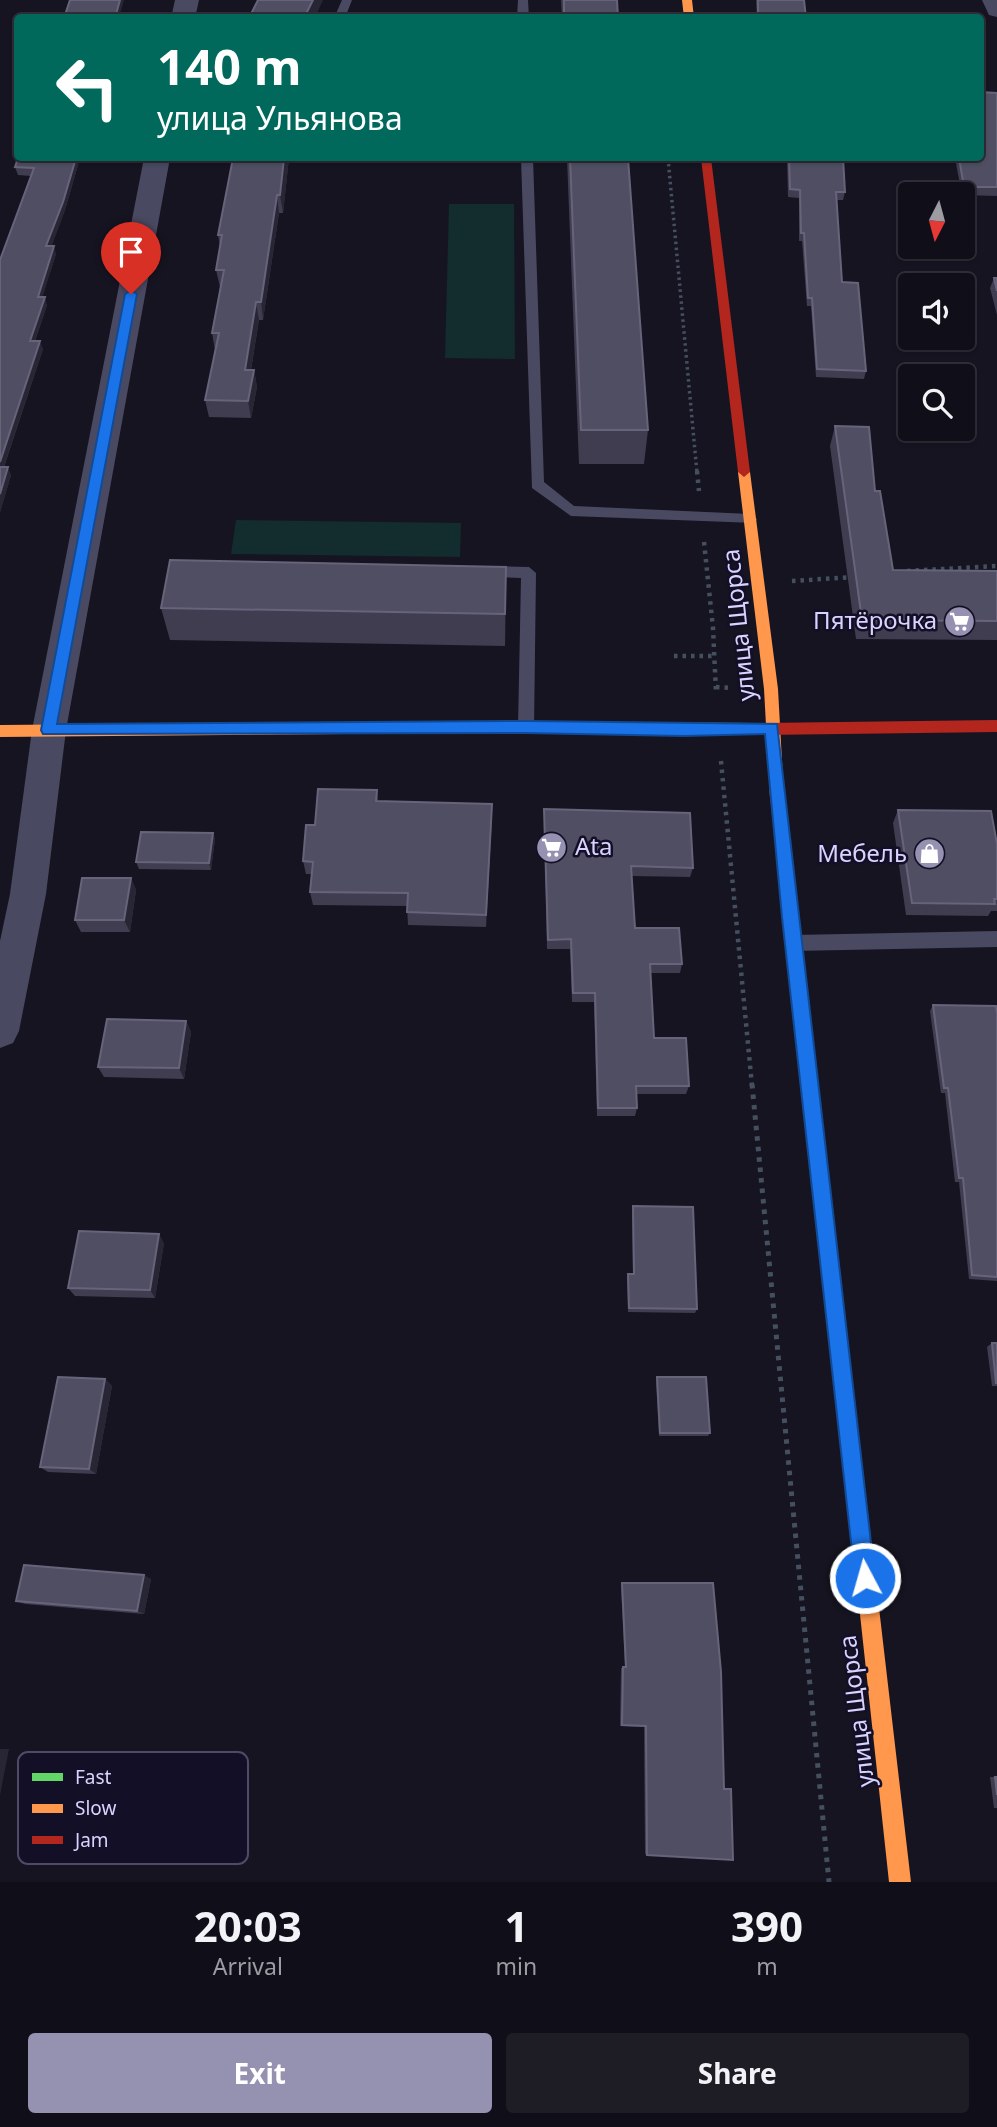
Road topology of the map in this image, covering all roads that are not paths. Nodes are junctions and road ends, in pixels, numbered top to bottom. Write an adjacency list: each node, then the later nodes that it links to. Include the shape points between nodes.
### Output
1 (994, 0): 2 (street)
2 (997, 10)
3 (156, 161): 11 (street)
4 (527, 161): 6 (lane, via 537,484 571,511)
5 (706, 161): 6 (main road, улица Щорса)
6 (750, 519): 10 (main road, улица Щорса)
7 (471, 572): 9 (lane, via 529,573)
8 (997, 726): 10 (main road)
9 (526, 727): 10 (main road); 11 (main road)
10 (772, 728): 14 (main road, улица Щорса)
11 (49, 730): 12 (main road); 15 (street, via 28,894)
12 (0, 731)
13 (997, 939): 14 (lane)
14 (793, 943): 16 (main road, улица Щорса)
15 (0, 1031)
16 (900, 1882)

